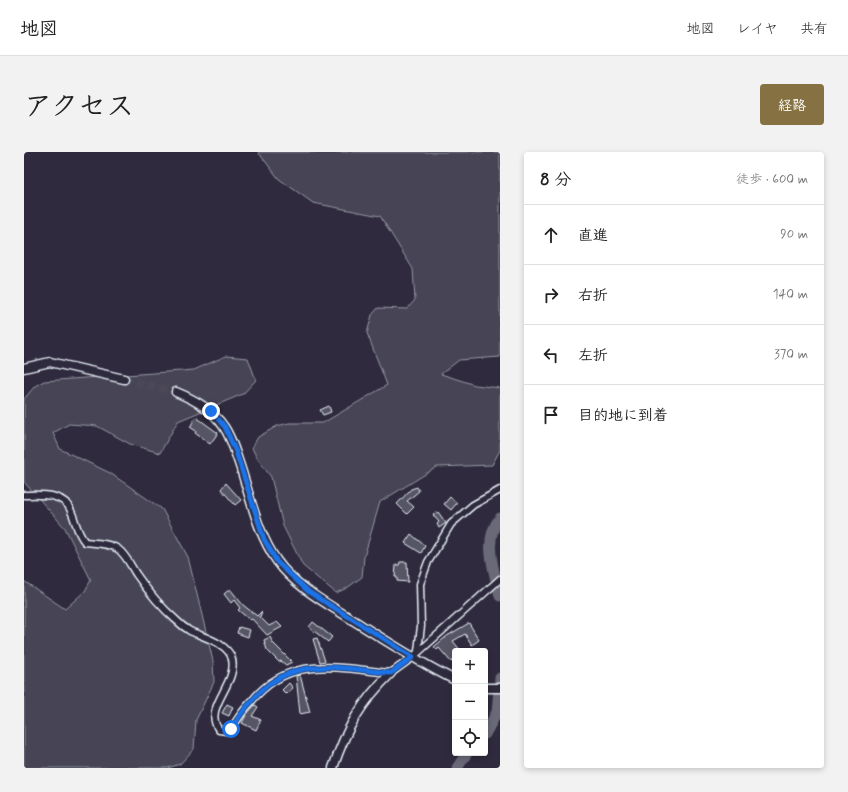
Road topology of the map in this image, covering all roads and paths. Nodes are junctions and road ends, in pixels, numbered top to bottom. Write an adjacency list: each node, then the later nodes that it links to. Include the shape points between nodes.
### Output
1 (24, 368): 2 (street, via 50,362)
2 (124, 379)
3 (176, 392): 7 (street, via 211,411 225,427 236,452 264,539 277,562 309,592)
4 (500, 490): 7 (street, via 473,506 451,524 428,562 420,584 421,626)
5 (24, 495): 8 (street, via 54,496 62,499 71,509 75,524 85,542 118,549 148,590 174,618 191,631 220,644 228,652 232,658 232,668 214,716 215,725 219,730 231,729 251,701 265,687 290,672 322,666)
6 (500, 579): 7 (street)
7 (415, 654): 8 (street); 9 (street)
8 (391, 673): 12 (street, via 377,686 356,714 342,740)
9 (452, 678)
10 (500, 688): 11 (street)
11 (488, 689)
12 (333, 768)

